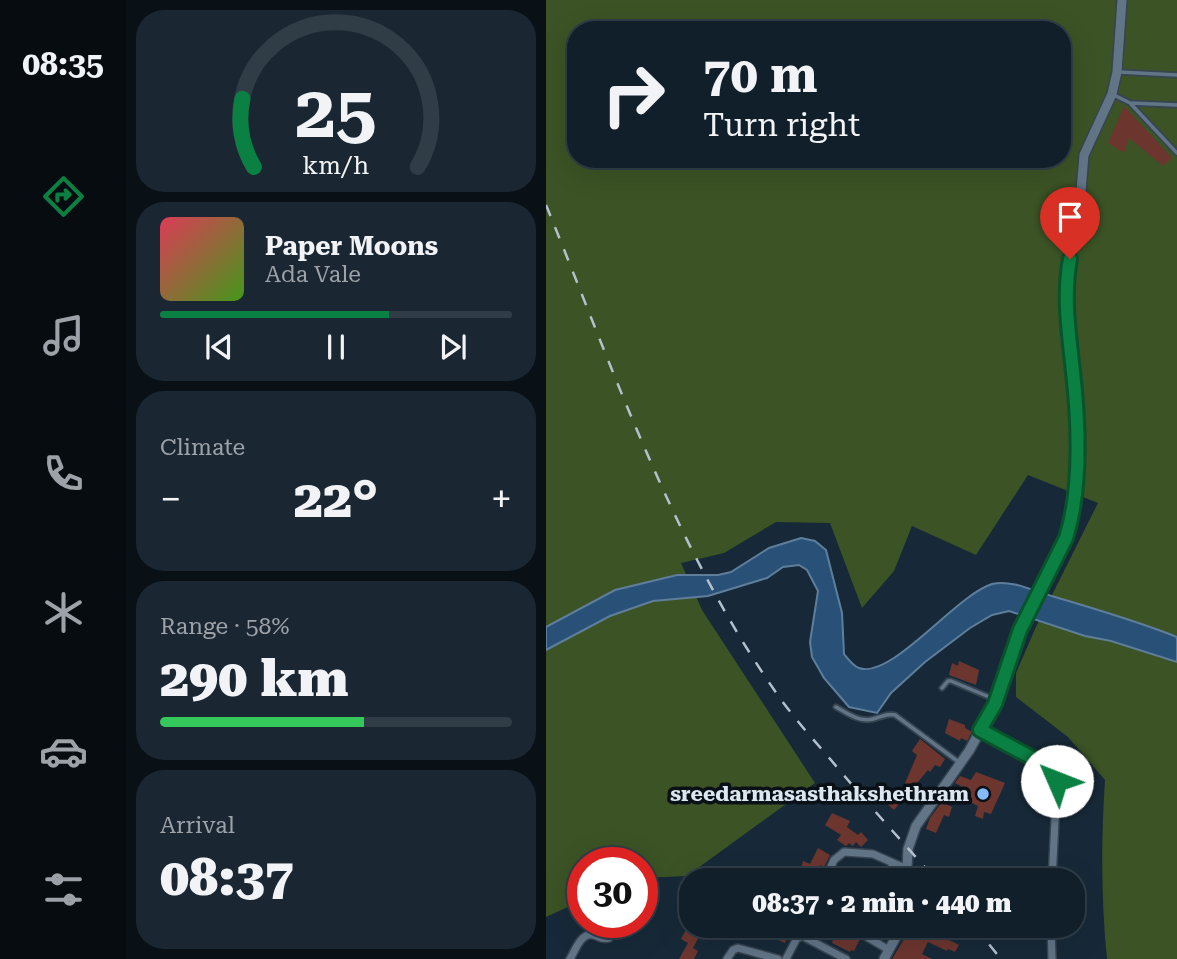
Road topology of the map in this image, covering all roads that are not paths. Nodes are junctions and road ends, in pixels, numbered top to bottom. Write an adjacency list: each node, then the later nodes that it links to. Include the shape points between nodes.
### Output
1 (1122, 0): 2 (street)
2 (1116, 72): 3 (lane); 4 (street)
3 (1177, 75)
4 (1112, 94): 5 (lane); 8 (street, via 1084,156 1067,277 1065,307 1078,436 1076,479 1071,524)
5 (1130, 103): 6 (lane); 7 (lane)
6 (1177, 105)
7 (1177, 153)
8 (1046, 580): 9 (street)
9 (1020, 630): 11 (street)
10 (942, 688): 11 (lane, via 951,681)
11 (996, 700): 13 (street)
12 (836, 707): 14 (lane, via 861,720 895,715)
13 (980, 730): 14 (street); 20 (street, via 1056,772)
14 (961, 764): 19 (street, via 916,826)
15 (893, 864): 16 (street, via 873,854 844,852); 17 (street); 18 (street)
16 (830, 868)
17 (891, 868)
18 (904, 868)
19 (907, 868)
20 (1053, 868)
21 (583, 938): 28 (street)
22 (797, 938): 31 (street)
23 (806, 938): 32 (street)
24 (869, 938): 27 (street)
25 (896, 938): 27 (street)
26 (1051, 938): 34 (street)
27 (889, 950): 33 (street)
28 (570, 959)
29 (727, 959): 30 (street, via 738,948)
30 (778, 959)
31 (786, 959)
32 (846, 959)
33 (884, 959)
34 (1052, 959)

